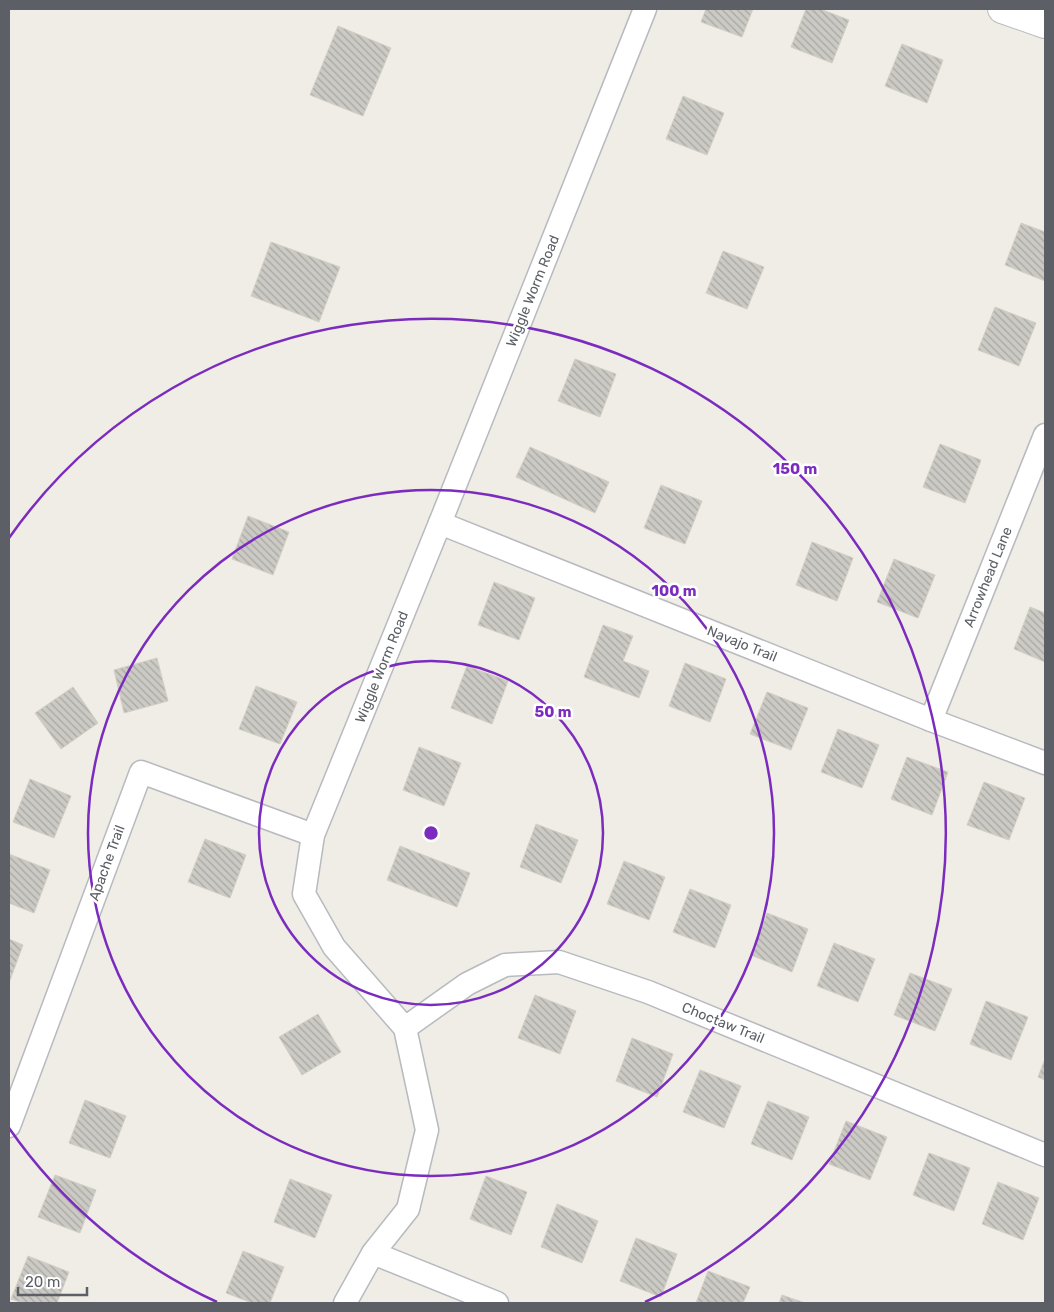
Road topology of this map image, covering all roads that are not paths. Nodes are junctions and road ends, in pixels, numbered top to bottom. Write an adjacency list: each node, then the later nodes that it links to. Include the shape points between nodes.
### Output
1 (645, 9): 5 (street, Wiggle Worm Road)
2 (1002, 9): 3 (street)
3 (1045, 24)
4 (1045, 435): 6 (street, Arrowhead Lane)
5 (440, 523): 6 (street, Navajo Trail); 8 (street, Wiggle Worm Road)
6 (931, 720): 7 (street, Navajo Trail)
7 (1045, 763)
8 (313, 835): 9 (street, Wiggle Worm Road, via 304,894 334,947); 10 (street, Apache Trail, via 141,772)
9 (405, 1028): 11 (street, Choctaw Trail, via 467,984 505,965 559,962 648,992); 12 (street, Wiggle Worm Road, via 427,1130 408,1209)
10 (9, 1126)
11 (1045, 1155)
12 (373, 1253): 13 (street, Wiggle Worm Road); 14 (street)
13 (345, 1303)
14 (498, 1303)

